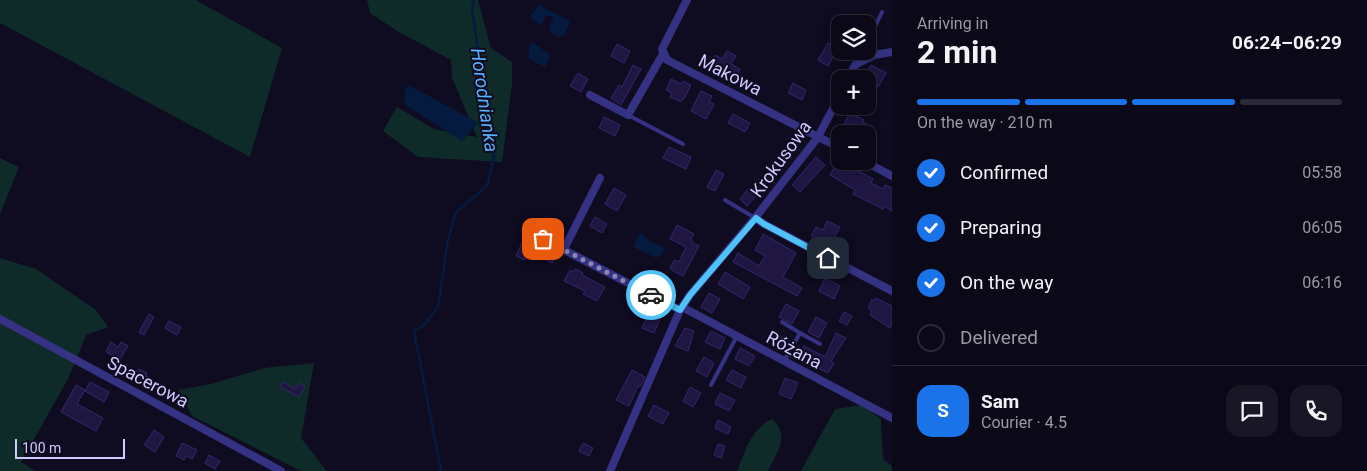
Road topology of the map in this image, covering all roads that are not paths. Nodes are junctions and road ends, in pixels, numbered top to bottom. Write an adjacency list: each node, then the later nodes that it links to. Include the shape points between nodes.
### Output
1 (687, 0): 5 (street, via 662,49)
2 (882, 12): 3 (lane)
3 (876, 24)
4 (892, 52): 7 (street, via 874,55)
5 (663, 54): 11 (street); 12 (street, Makowa, via 667,60)
6 (858, 60): 7 (lane)
7 (855, 65): 8 (street)
8 (852, 70)
9 (590, 95): 11 (street)
10 (831, 112): 12 (street, Krokusowa)
11 (628, 115): 13 (lane)
12 (818, 137): 14 (street, Makowa); 19 (street, Krokusowa)
13 (683, 144)
14 (831, 144)
15 (876, 167): 16 (street)
16 (892, 176)
17 (600, 178): 21 (street)
18 (725, 200): 19 (lane)
19 (756, 218): 22 (street); 23 (street, Krokusowa)
20 (543, 239): 21 (street, Różana)
21 (564, 250): 23 (street, Różana)
22 (892, 291)
23 (681, 309): 27 (street, Różana); 33 (street, Krokusowa)
24 (0, 320): 32 (street, Spacerowa)
25 (782, 322): 26 (lane)
26 (800, 333): 28 (lane); 29 (lane)
27 (737, 336): 29 (street, Różana); 30 (lane)
28 (820, 344)
29 (784, 361): 31 (street, Różana)
30 (711, 385)
31 (892, 418)
32 (281, 471)
33 (610, 471)

